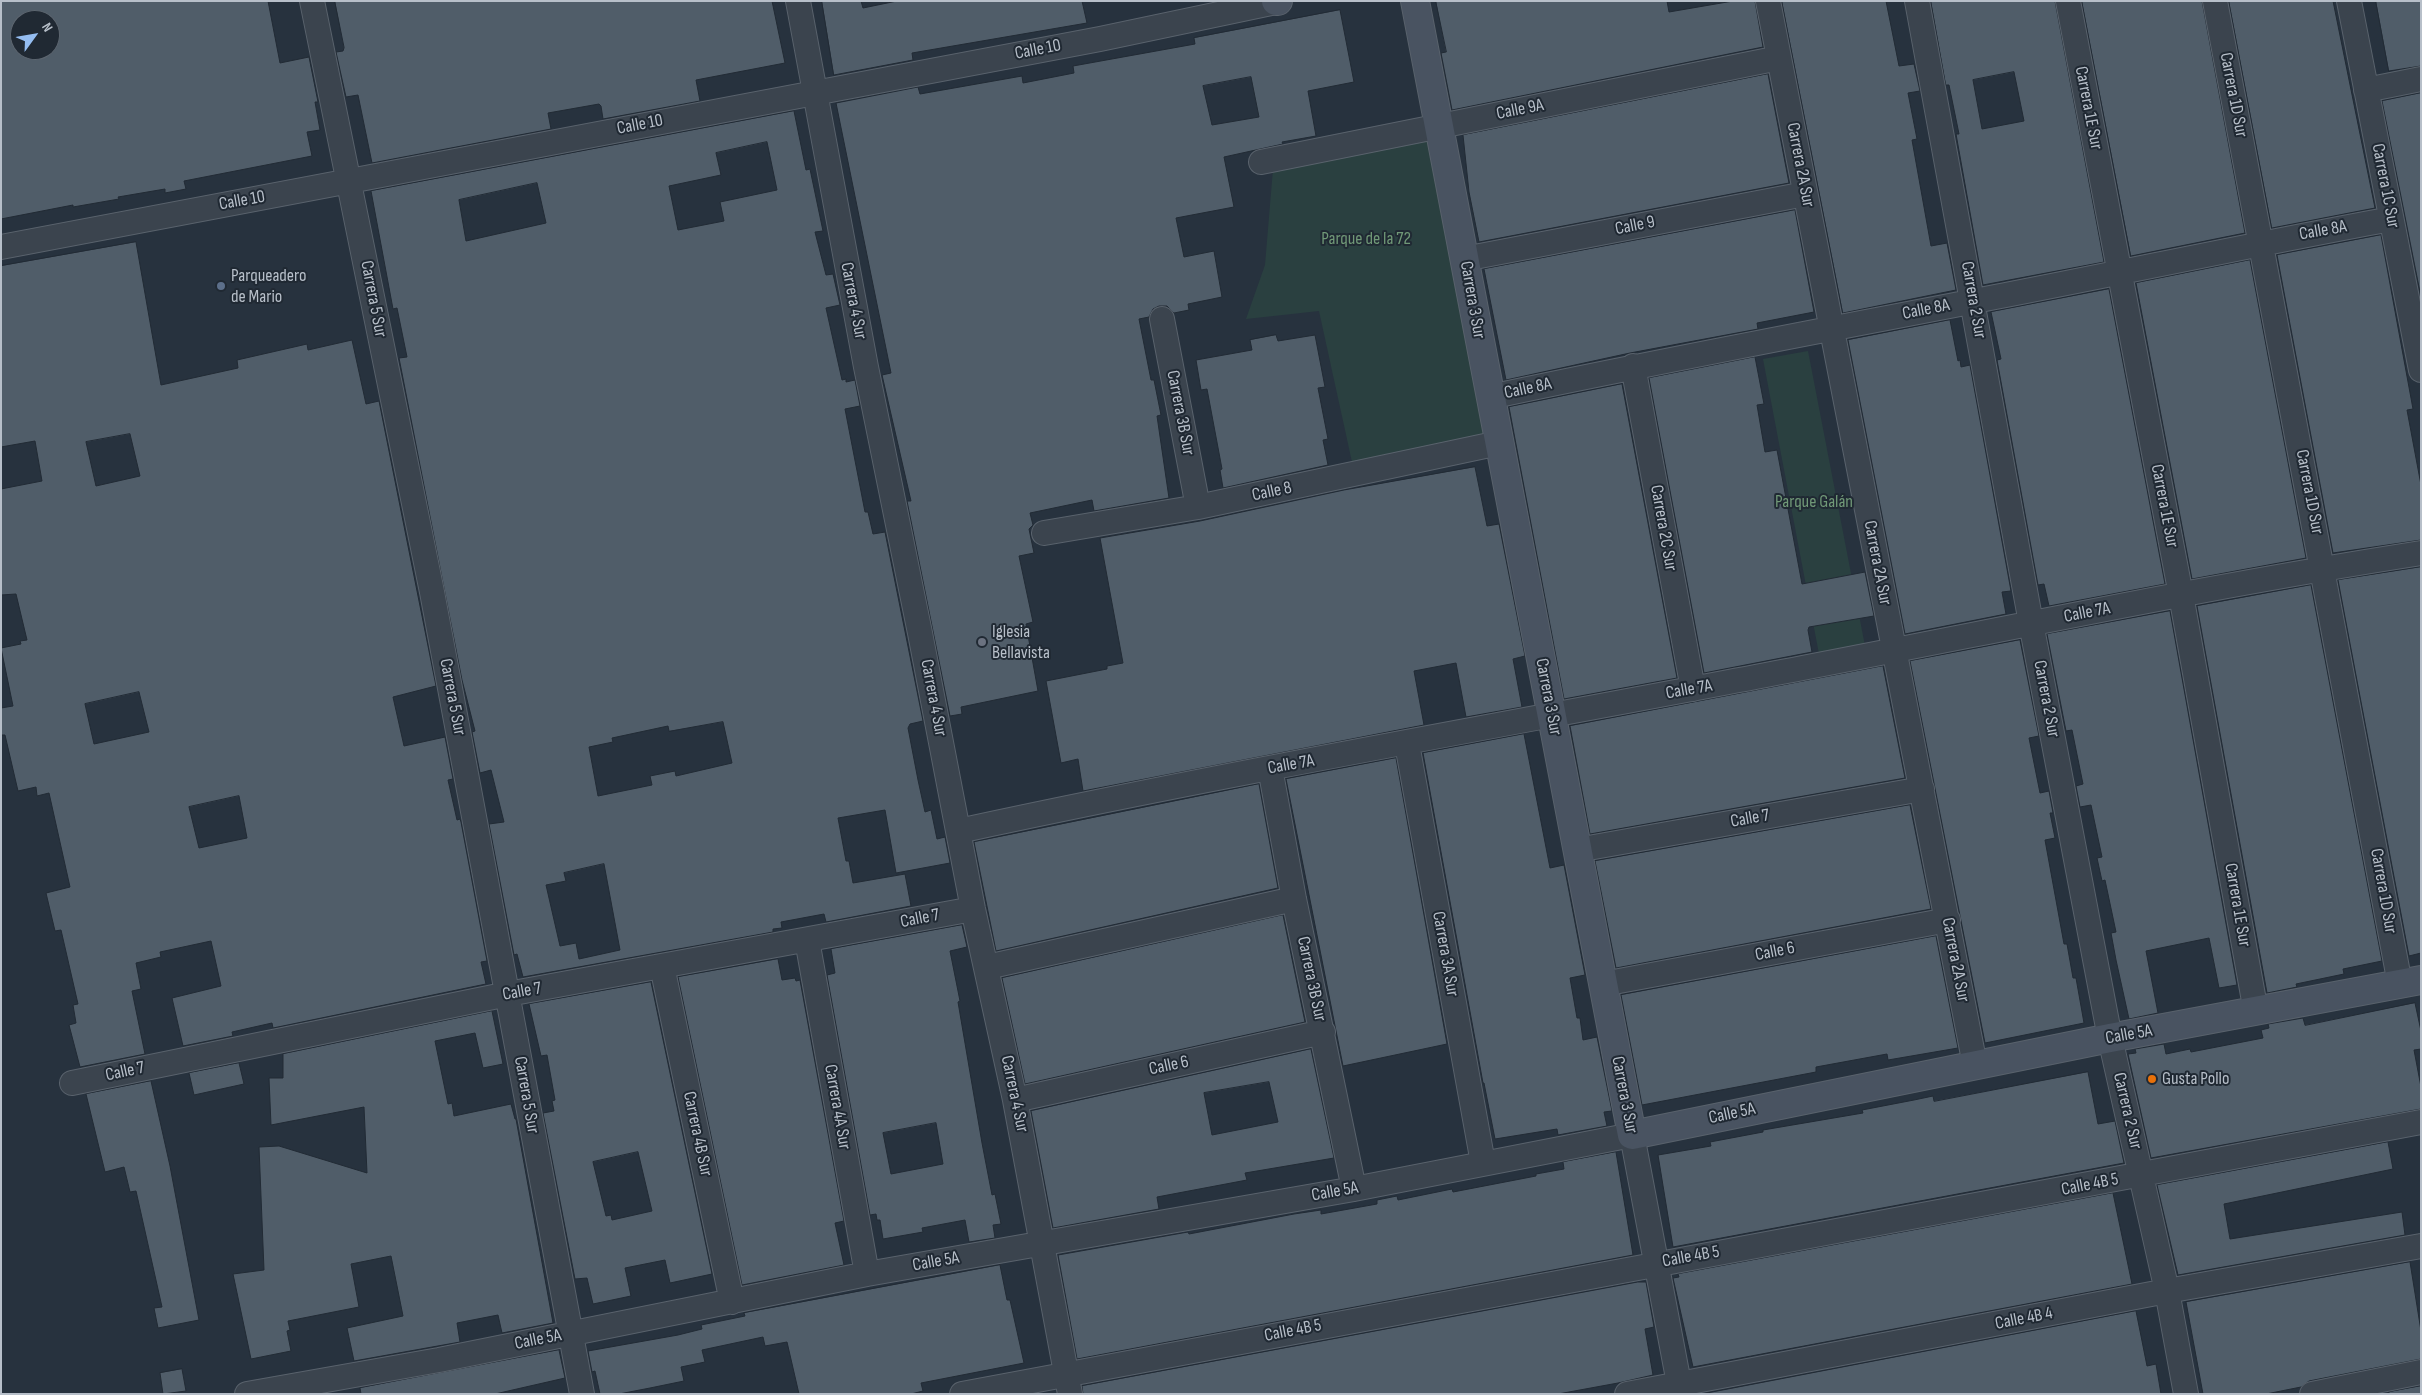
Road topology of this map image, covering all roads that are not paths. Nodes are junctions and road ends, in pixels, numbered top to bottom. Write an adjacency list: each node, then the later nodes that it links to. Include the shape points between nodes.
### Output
1 (312, 1): 16 (street, Carrera 5 Sur)
2 (798, 1): 13 (street, Carrera 4 Sur)
3 (1276, 1): 13 (street, Calle 10, via 1100,39)
4 (1415, 1): 14 (street, Carrera 3 Sur)
5 (1768, 1): 10 (street, Carrera 2A Sur)
6 (1917, 1): 23 (street, Carrera 2 Sur)
7 (2068, 1): 22 (street, Carrera 1E Sur)
8 (2215, 1): 19 (street, Carrera 1D Sur)
9 (2349, 1): 12 (street, Carrera 1C Sur)
10 (1779, 58): 14 (street, Calle 9A); 17 (street, Carrera 2A Sur)
11 (2421, 79): 12 (street)
12 (2366, 90): 18 (street, Carrera 1C Sur)
13 (816, 92): 16 (street, Calle 10); 42 (street, Carrera 4 Sur, via 862,349)
14 (1438, 126): 15 (street, Calle 9A); 21 (street, Carrera 3 Sur)
15 (1261, 162)
16 (350, 181): 20 (street, Calle 10); 52 (street, Carrera 5 Sur)
17 (1805, 194): 21 (street, Calle 9); 25 (street, Carrera 2A Sur)
18 (2391, 219): 19 (street, Calle 8A); 27 (street, Carrera 1C Sur)
19 (2262, 242): 22 (street, Calle 8A); 33 (street, Carrera 1D Sur)
20 (1, 246)
21 (1464, 258): 28 (street, Carrera 3 Sur)
22 (2119, 271): 23 (street, Calle 8A); 34 (street, Carrera 1E Sur)
23 (1973, 301): 25 (street, Calle 8A); 35 (street, Carrera 2 Sur)
24 (1162, 319): 30 (street, Carrera 3B Sur)
25 (1830, 328): 26 (street, Calle 8A); 36 (street, Carrera 2A Sur)
26 (1633, 366): 28 (street, Calle 8A); 37 (street, Carrera 2C Sur)
27 (2421, 370)
28 (1490, 397): 29 (street, Carrera 3 Sur)
29 (1499, 443): 30 (street, Calle 8); 38 (street, Carrera 3 Sur)
30 (1198, 507): 31 (street, Calle 8)
31 (1044, 533)
32 (2421, 553): 33 (street, Calle 7A)
33 (2323, 568): 34 (street, Calle 7A); 50 (street, Carrera 1D Sur)
34 (2181, 595): 35 (street, Calle 7A); 53 (street, Carrera 1E Sur)
35 (2031, 623): 36 (street, Calle 7A); 55 (street, Carrera 2 Sur)
36 (1895, 651): 37 (street, Calle 7A); 41 (street, Carrera 2A Sur)
37 (1693, 689): 38 (street, Calle 7A)
38 (1551, 714): 39 (street, Calle 7A); 43 (street, Carrera 3 Sur)
39 (1407, 744): 40 (street, Calle 7A); 61 (street, Carrera 3A Sur)
40 (1270, 768): 42 (street, Calle 7A); 44 (street, Carrera 3B Sur)
41 (1922, 789): 43 (street, Calle 7); 46 (street, Carrera 2A Sur)
42 (959, 831): 45 (street, Carrera 4 Sur)
43 (1577, 850): 51 (street, Carrera 3 Sur)
44 (1294, 899): 49 (street); 54 (street, Carrera 3B Sur)
45 (974, 909): 47 (street, Calle 7); 49 (street, Carrera 4 Sur)
46 (1948, 920): 51 (street, Calle 6); 56 (street, Carrera 2A Sur)
47 (807, 940): 48 (street, Calle 7); 67 (street, Carrera 4A Sur)
48 (662, 966): 52 (street, Calle 7); 69 (street, Carrera 4B Sur)
49 (987, 967): 58 (street, Carrera 4 Sur)
50 (2410, 982): 53 (street, Calle 5A)
51 (1603, 984): 60 (street, Carrera 3 Sur)
52 (508, 994): 57 (street, Calle 7); 70 (street, Carrera 5 Sur)
53 (2256, 1012): 55 (street, Calle 5A)
54 (1323, 1032): 58 (street, Calle 6); 63 (street, Carrera 3B Sur)
55 (2110, 1038): 56 (street, Calle 5A); 62 (street, Carrera 2 Sur)
56 (1975, 1065): 60 (street, Calle 5A)
57 (72, 1083)
58 (1016, 1100): 64 (street, Carrera 4 Sur)
59 (2421, 1122): 62 (street, Calle 4B 5)
60 (1632, 1135): 61 (street, Calle 5A); 66 (street, Carrera 3 Sur)
61 (1483, 1163): 63 (street, Calle 5A)
62 (2141, 1175): 66 (street, Calle 4B 5); 68 (street, Carrera 2 Sur)
63 (1354, 1189): 64 (street, Calle 5A)
64 (1044, 1244): 67 (street, Calle 5A); 72 (street, Carrera 4 Sur)
65 (2421, 1246): 68 (street, Calle 4B 4)
66 (1656, 1263): 72 (street, Calle 4B 5); 73 (street, Carrera 3 Sur)
67 (867, 1274): 69 (street, Calle 5A)
68 (2167, 1292): 73 (street, Calle 4B 4); 78 (street, Carrera 2 Sur)
69 (732, 1302): 70 (street, Calle 5A)
70 (570, 1334): 74 (street, Calle 5A); 75 (street, Carrera 5 Sur)
71 (2421, 1372): 79 (street)
72 (1068, 1384): 76 (street, Calle 4B 5)
73 (1680, 1389): 77 (street, Calle 4B 4)
74 (247, 1394)
75 (582, 1394)
76 (962, 1394)
77 (1627, 1394)
78 (2186, 1394)
79 (2312, 1394)

